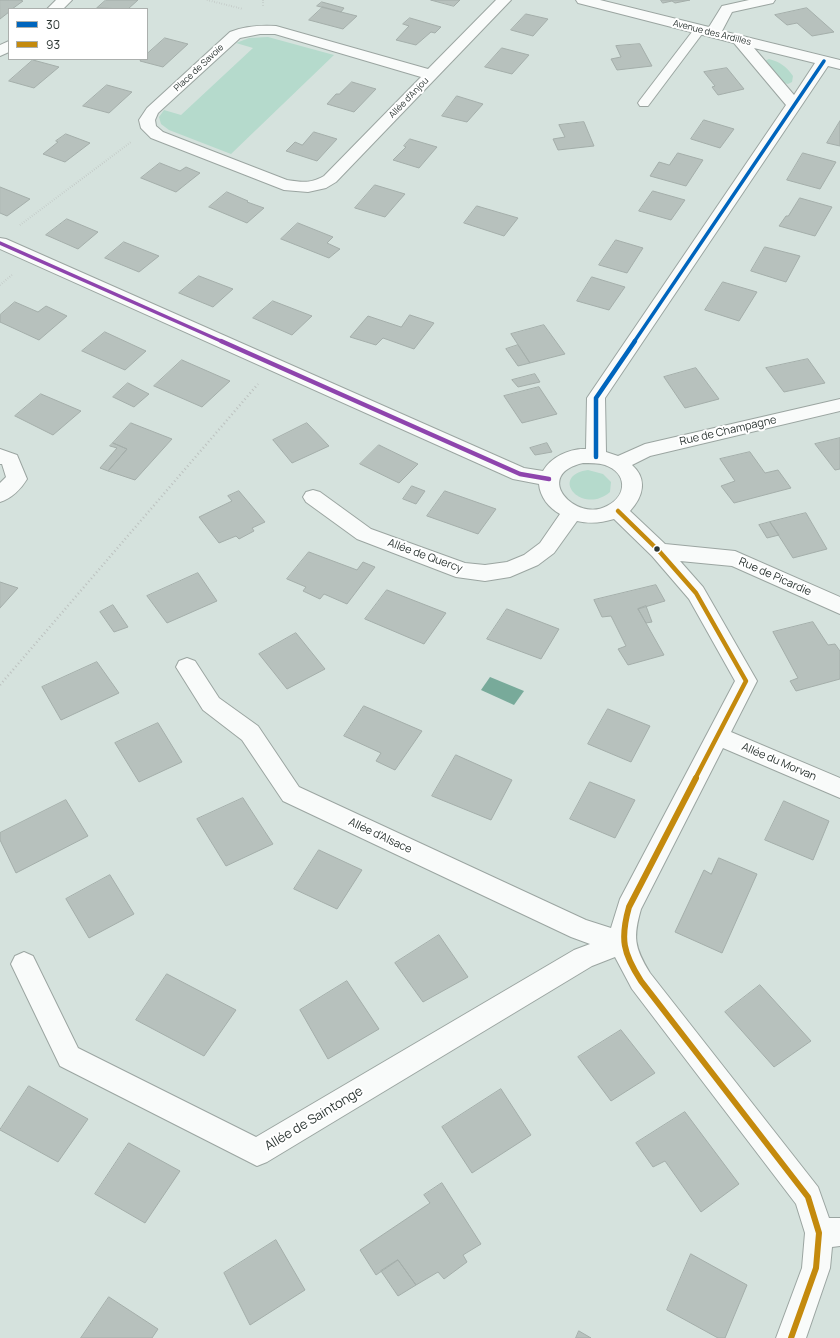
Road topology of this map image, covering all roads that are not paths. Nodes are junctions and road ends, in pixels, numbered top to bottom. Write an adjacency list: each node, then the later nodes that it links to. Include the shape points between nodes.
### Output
1 (65, 0): 5 (street)
2 (504, 0): 13 (street, Allée d'Anjou)
3 (584, 0): 6 (street, Avenue des Ardilles)
4 (768, 0): 7 (street, via 727,9)
5 (55, 8)
6 (699, 30): 7 (street, Avenue des Ardilles); 14 (lane)
7 (713, 33): 8 (street, Avenue des Ardilles)
8 (739, 39): 11 (street, Avenue des Ardilles); 15 (street)
9 (8, 46): 10 (street)
10 (0, 52)
11 (824, 61): 12 (street, Avenue des Ardilles); 15 (street)
12 (840, 65)
13 (431, 75): 16 (street, Allée d'Anjou, via 330,179 320,185); 16 (street, Place de Savoie, via 276,30 247,30 235,35 152,112 147,120 149,128 157,135 284,185)
14 (644, 103)
15 (794, 105): 20 (street, via 596,398)
16 (308, 187)
17 (0, 243): 22 (street, via 520,474)
18 (840, 405): 21 (street, Rue de Champagne, via 645,451)
19 (0, 456): 23 (street, via 10,460 17,479)
20 (596, 456): 21 (street); 22 (street, via 583,456 560,464)
21 (618, 464): 25 (street, via 632,479 633,488 632,497)
22 (549, 480): 26 (street, via 553,498)
23 (0, 495)
24 (314, 497): 26 (street, Allée de Quercy, via 364,534 463,571 485,573 510,569 531,560 547,548)
25 (618, 511): 26 (street, via 596,516); 27 (street)
26 (572, 512)
27 (659, 551): 28 (street, Rue de Picardie, via 735,559); 30 (street, via 696,593 746,681)
28 (840, 606)
29 (187, 667): 32 (street, Allée d'Alsace, via 211,704 250,734 291,794 580,929)
30 (718, 736): 31 (street, Allée du Morvan); 32 (street, via 628,907)
31 (840, 788)
32 (622, 943): 33 (street, Allée de Saintonge, via 583,958 257,1152 69,1057); 34 (street, via 628,962 641,981 808,1197)
33 (24, 964)
34 (830, 1232): 35 (street)
35 (791, 1338)

